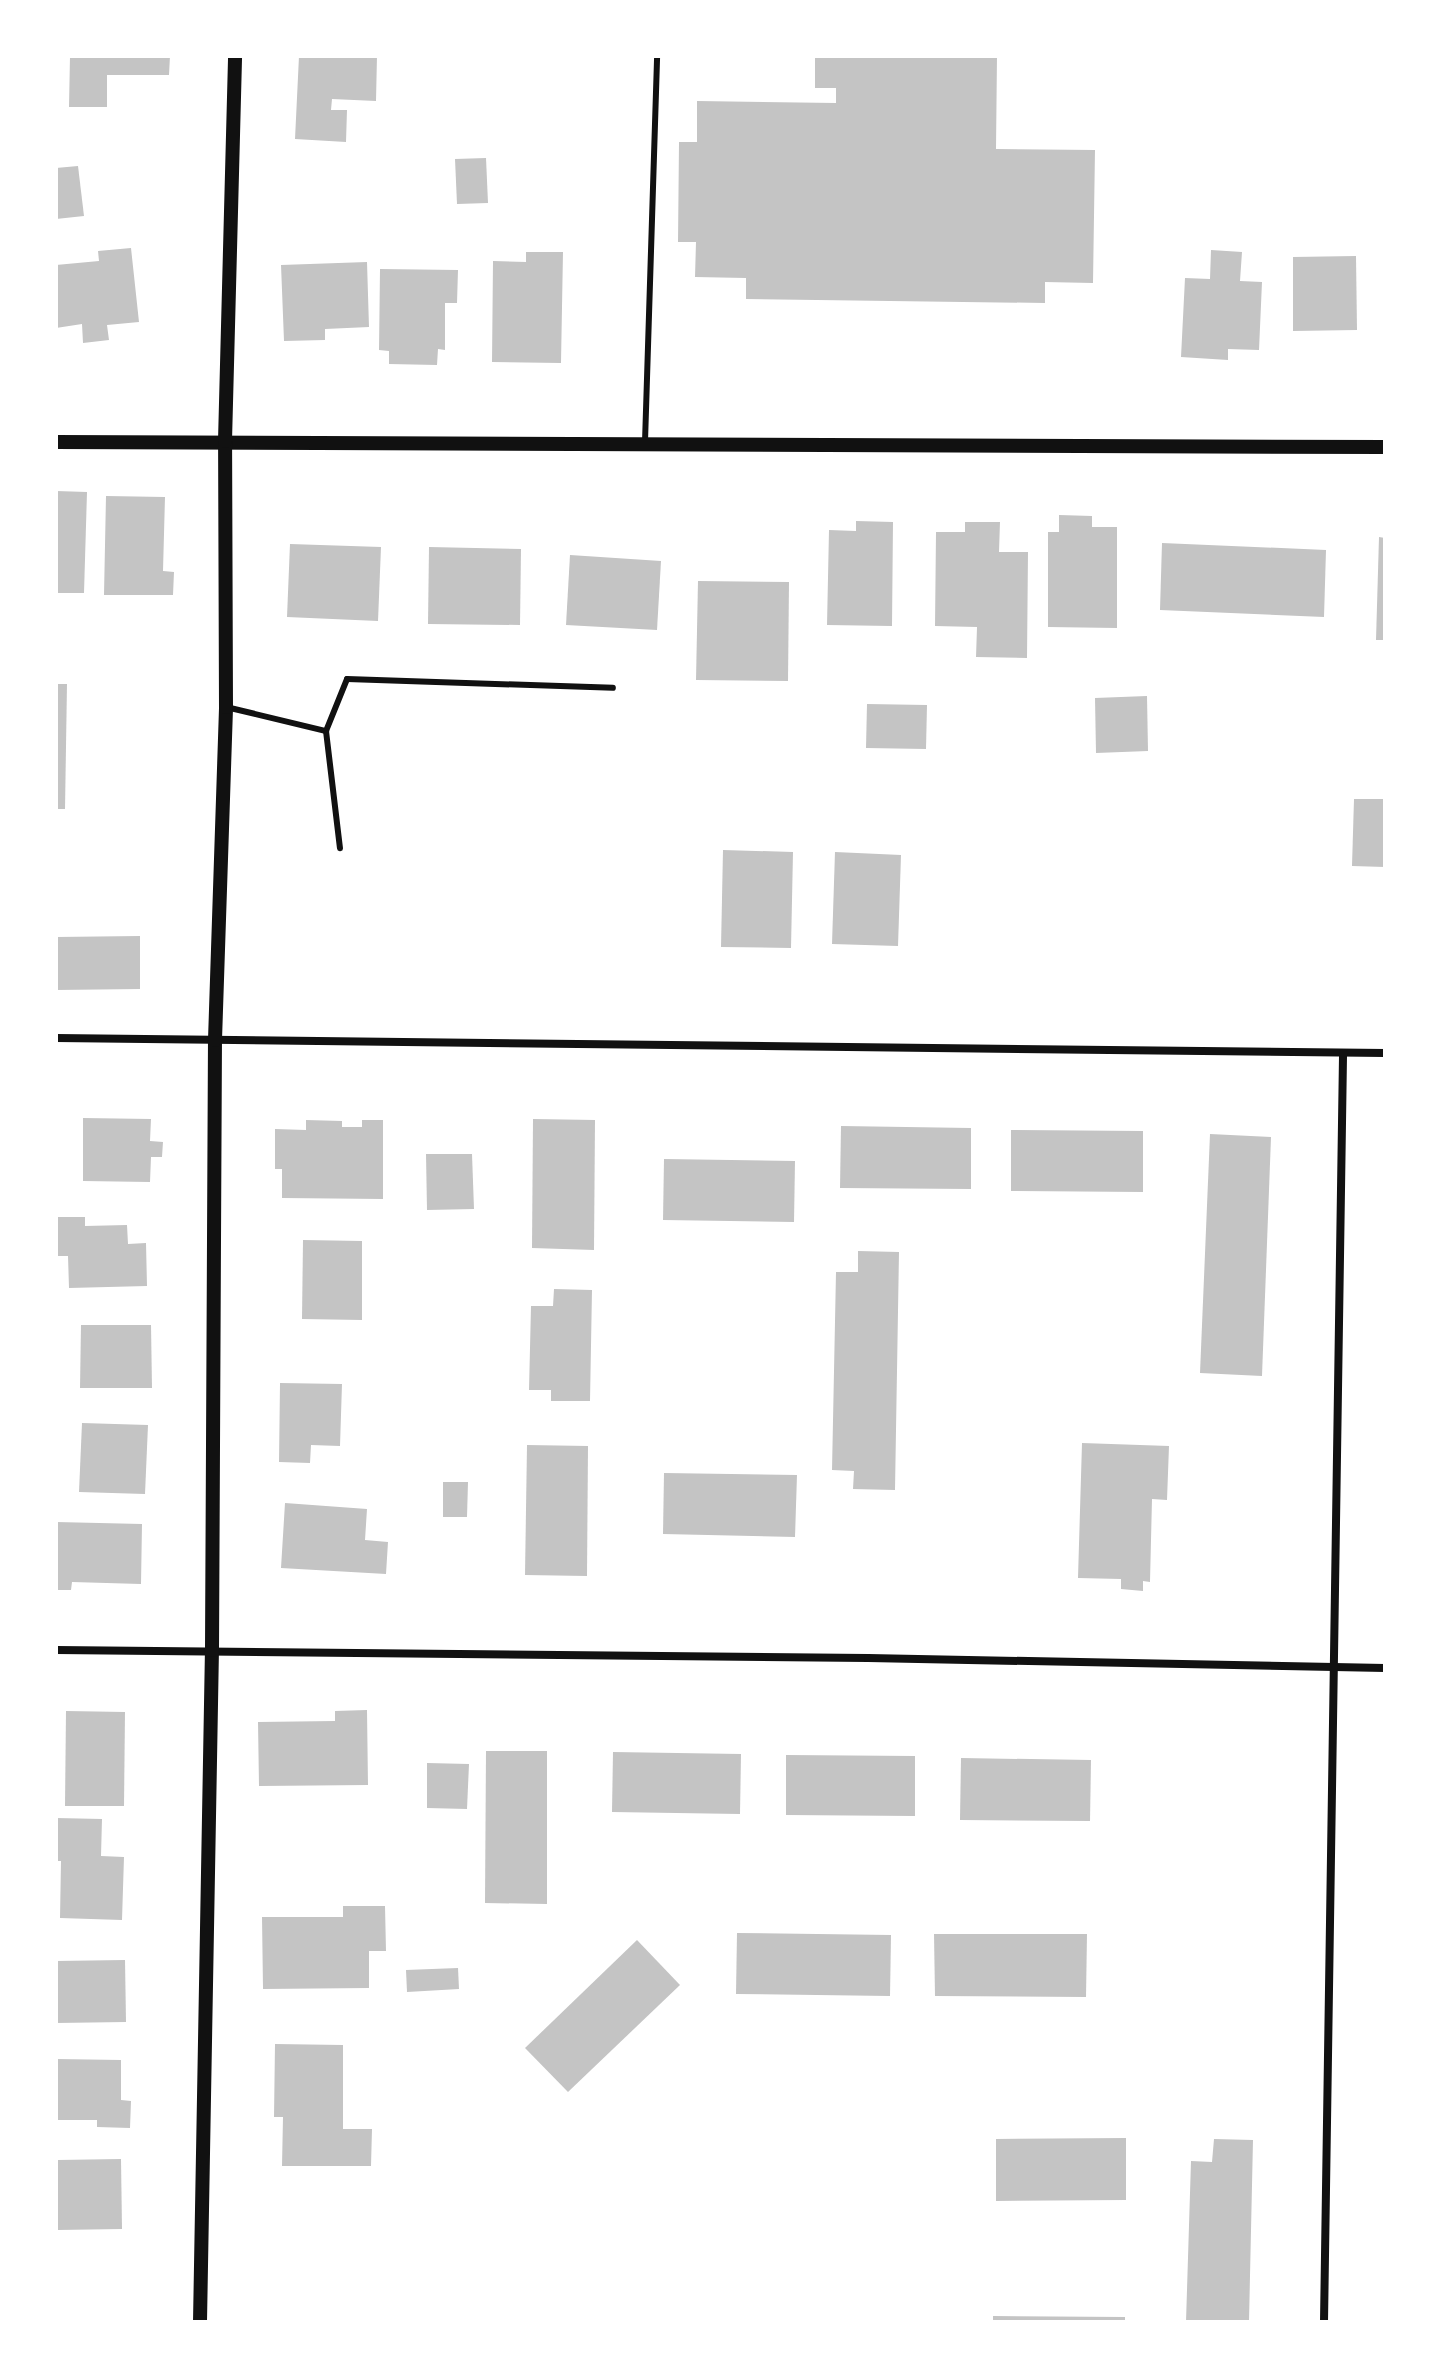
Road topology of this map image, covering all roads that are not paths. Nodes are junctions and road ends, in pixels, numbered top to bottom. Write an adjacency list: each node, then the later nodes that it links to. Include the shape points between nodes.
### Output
1 (235, 56): 3 (street)
2 (657, 56): 5 (lane)
3 (225, 441): 4 (street); 5 (street); 8 (street)
4 (56, 442)
5 (645, 445): 6 (street)
6 (1385, 447)
7 (613, 688): 9 (lane, via 347,679)
8 (226, 707): 9 (lane); 12 (street)
9 (326, 731): 10 (lane)
10 (340, 848)
11 (56, 1038): 12 (street)
12 (215, 1040): 13 (street); 16 (street)
13 (1343, 1053): 14 (street); 17 (street)
14 (1385, 1053)
15 (56, 1650): 16 (street)
16 (212, 1650): 17 (street); 19 (street)
17 (1334, 1667): 18 (street); 20 (street)
18 (1385, 1668)
19 (200, 2322)
20 (1324, 2322)

